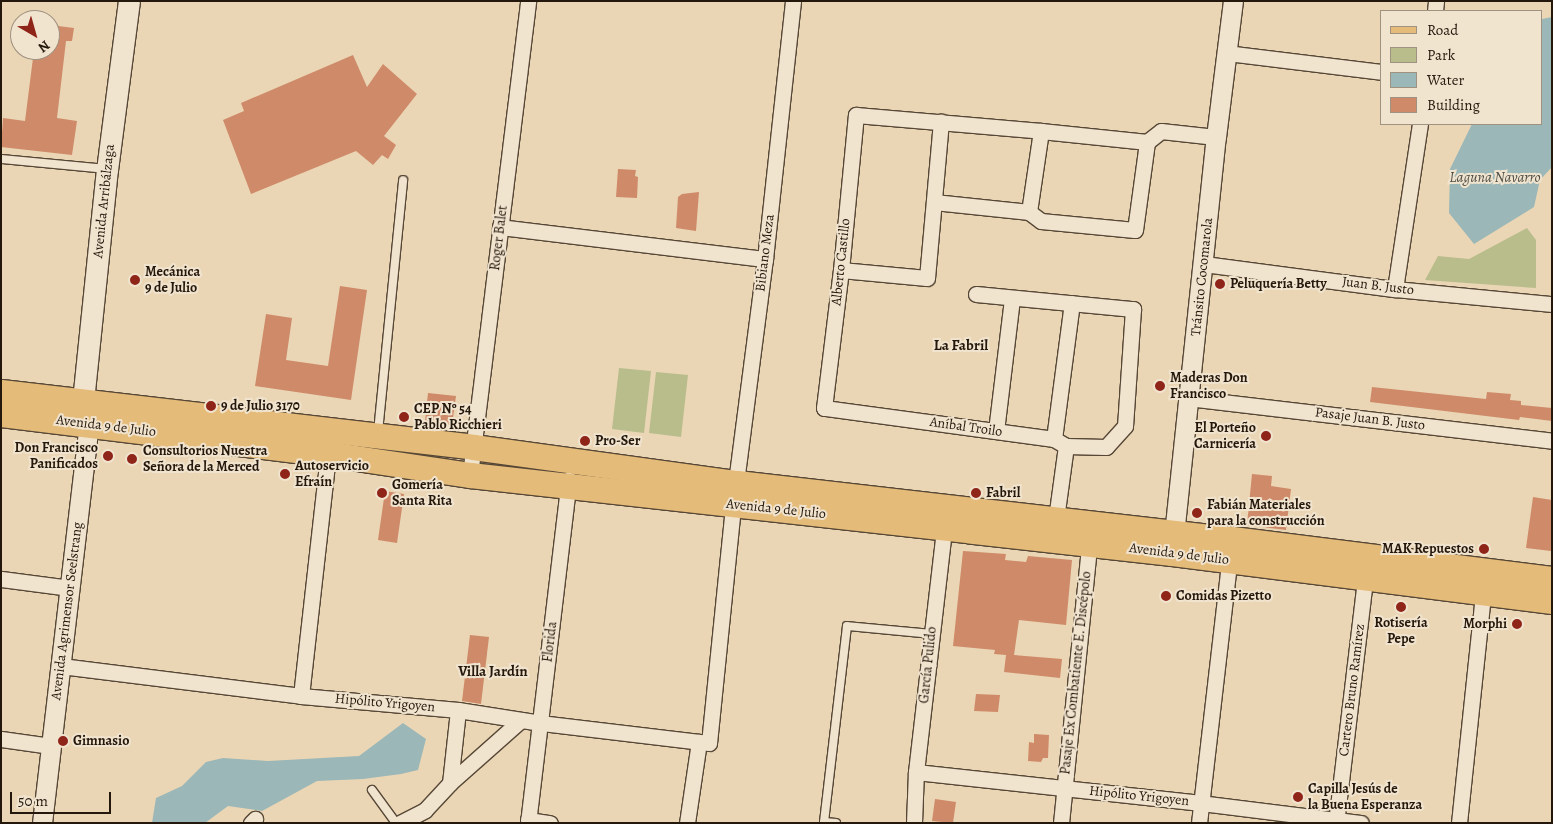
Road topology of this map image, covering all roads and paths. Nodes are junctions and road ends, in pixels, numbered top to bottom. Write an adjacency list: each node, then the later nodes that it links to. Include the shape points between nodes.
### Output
1 (129, 1): 13 (main road, Avenida Arribálzaga)
2 (528, 1): 17 (street, Roger Balet)
3 (793, 1): 18 (street, Bibiano Meza)
4 (1233, 1): 5 (street, Tránsito Cocomarola)
5 (1227, 53): 6 (street); 10 (street, Tránsito Cocomarola)
6 (1380, 72)
7 (941, 122): 9 (street); 15 (street); 20 (street, Alberto Castillo, via 856,116)
8 (1420, 125): 21 (street)
9 (1041, 131): 11 (street); 16 (street)
10 (1216, 137): 11 (street, via 1161,131); 19 (street, Tránsito Cocomarola)
11 (1147, 142): 16 (street, via 1135,230 1041,221)
12 (1, 158): 13 (lane)
13 (107, 170): 29 (main road, Avenida Arribálzaga)
14 (403, 180): 32 (lane)
15 (934, 202): 16 (street); 20 (street, via 927,278)
16 (1029, 212)
17 (500, 227): 18 (street); 36 (street, Roger Balet)
18 (765, 259): 40 (street, Bibiano Meza)
19 (1204, 264): 21 (street, Juan B. Justo); 27 (street, Tránsito Cocomarola)
20 (841, 270): 28 (street, Alberto Castillo)
21 (1395, 289): 25 (street, Juan B. Justo)
22 (976, 294): 23 (street)
23 (1012, 298): 24 (street); 31 (street)
24 (1072, 303): 35 (street); 35 (street, Aníbal Troilo, via 1133,309 1125,426 1106,447)
25 (1552, 304)
26 (1, 392): 29 (main road, Avenida 9 de Julio)
27 (1188, 398): 33 (street, Pasaje Juan B. Justo); 44 (street, Tránsito Cocomarola)
28 (824, 408): 31 (street, Aníbal Troilo)
29 (86, 412): 30 (main road, Avenida 9 de Julio); 34 (main road, Avenida 9 de Julio); 50 (street, Avenida Agrimensor Seelstrang)
30 (1, 414)
31 (996, 432): 35 (street, Aníbal Troilo)
32 (377, 437): 34 (main road, Avenida 9 de Julio); 36 (main road, Avenida 9 de Julio)
33 (1552, 441)
34 (330, 442): 38 (main road, Avenida 9 de Julio); 54 (street)
35 (1060, 442): 42 (street)
36 (473, 448): 37 (main road, Avenida 9 de Julio); 38 (street, Roger Balet)
37 (570, 460): 39 (street, Florida); 40 (main road, Avenida 9 de Julio)
38 (470, 475): 39 (main road, Avenida 9 de Julio)
39 (568, 486): 40 (main road, Avenida 9 de Julio); 57 (street, Florida)
40 (736, 494): 41 (main road, Avenida 9 de Julio); 59 (street, Bibiano Meza)
41 (945, 518): 42 (main road, Avenida 9 de Julio); 52 (street, García Pulido)
42 (1055, 530): 43 (main road, Avenida 9 de Julio)
43 (1090, 534): 44 (main road, Avenida 9 de Julio); 63 (street, Pasaje Ex Combatiente E. Discépolo)
44 (1173, 543): 45 (main road, Avenida 9 de Julio)
45 (1231, 550): 46 (main road, Avenida 9 de Julio); 65 (street)
46 (1366, 567): 49 (main road, Avenida 9 de Julio); 66 (street, Cartero Bruno Ramírez)
47 (1, 579): 50 (street)
48 (1552, 579): 49 (main road, Avenida 9 de Julio)
49 (1484, 581): 51 (main road, Avenida 9 de Julio); 77 (street)
50 (70, 588): 53 (street, Avenida Agrimensor Seelstrang)
51 (1552, 601)
52 (931, 634): 61 (street, García Pulido); 72 (lane, via 847,626 824,822)
53 (61, 666): 54 (street, Hipólito Yrigoyen); 60 (street, Avenida Agrimensor Seelstrang)
54 (301, 696): 55 (street, Hipólito Yrigoyen)
55 (458, 710): 56 (street, Hipólito Yrigoyen); 62 (street)
56 (521, 720): 57 (street, Hipólito Yrigoyen); 62 (street)
57 (541, 723): 59 (street, Hipólito Yrigoyen); 67 (street, Florida)
58 (1, 739): 60 (street)
59 (704, 742): 71 (street, Bibiano Meza)
60 (51, 746): 68 (street, Avenida Agrimensor Seelstrang)
61 (916, 772): 63 (street, Hipólito Yrigoyen); 73 (street, García Pulido)
62 (450, 783): 69 (street, via 425,810)
63 (1065, 787): 65 (street, Hipólito Yrigoyen); 74 (street, Pasaje Ex Combatiente E. Discépolo)
64 (372, 790): 69 (lane)
65 (1201, 803): 66 (street, Hipólito Yrigoyen); 75 (street)
66 (1336, 821): 76 (street, Hipólito Yrigoyen)
67 (528, 822): 70 (street)
68 (42, 823)
69 (398, 823)
70 (550, 823)
71 (688, 823)
72 (836, 823)
73 (914, 823)
74 (1061, 823)
75 (1199, 823)
76 (1361, 823)
77 (1459, 823)

